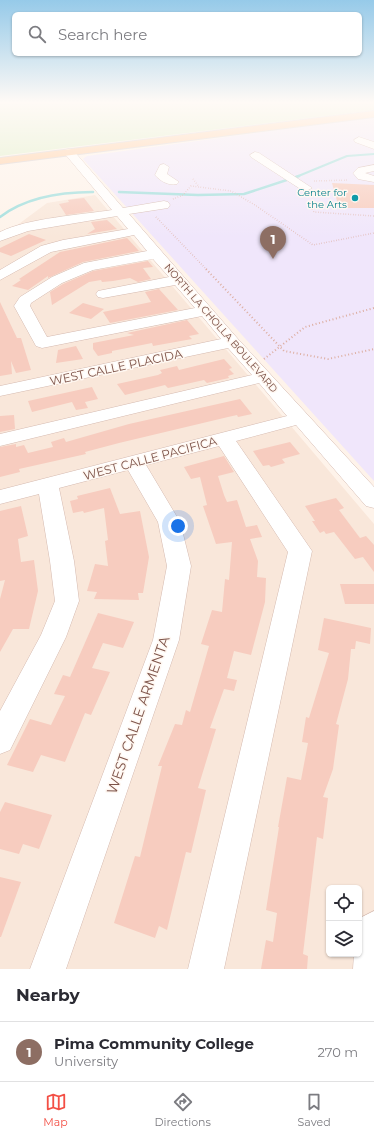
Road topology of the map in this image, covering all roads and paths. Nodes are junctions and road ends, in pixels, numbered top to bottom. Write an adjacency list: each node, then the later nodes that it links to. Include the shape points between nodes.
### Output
1 (99, 148): 2 (main road)
2 (69, 152): 4 (main road); 16 (street, NORTH LA CHOLLA BOULEVARD)
3 (255, 155): 12 (street)
4 (0, 161)
5 (164, 167): 10 (street, via 161,175)
6 (374, 168): 9 (street, via 359,173 362,177)
7 (192, 179): 11 (path)
8 (351, 179): 12 (path, via 316,180)
9 (374, 180)
10 (173, 182)
11 (199, 187): 15 (path, via 191,186 183,195 148,204); 19 (path, via 231,191 313,245)
12 (303, 187)
13 (308, 203): 17 (path, via 314,212)
14 (164, 205): 15 (street)
15 (149, 207): 16 (street); 28 (path, via 150,211)
16 (120, 212): 18 (street, NORTH LA CHOLLA BOULEVARD); 20 (street, via 27,227)
17 (374, 216)
18 (136, 231): 21 (street, NORTH LA CHOLLA BOULEVARD); 22 (street, via 46,249)
19 (374, 233)
20 (0, 237)
21 (156, 254): 23 (street, NORTH LA CHOLLA BOULEVARD); 26 (street, via 89,266 57,280 25,300 22,306 42,343)
22 (0, 276)
23 (179, 280): 24 (street); 26 (street, NORTH LA CHOLLA BOULEVARD)
24 (103, 294)
25 (374, 308): 28 (path, via 305,327)
26 (205, 311): 27 (street, NORTH LA CHOLLA BOULEVARD)
27 (232, 342): 30 (street, NORTH LA CHOLLA BOULEVARD); 31 (street, WEST CALLE PLACIDA)
28 (280, 346): 29 (path, via 284,352 328,360); 30 (path)
29 (374, 349)
30 (263, 368): 32 (street, NORTH LA CHOLLA BOULEVARD); 34 (street)
31 (0, 391)
32 (300, 418): 33 (street, WEST CALLE PACIFICA); 38 (street, NORTH LA CHOLLA BOULEVARD)
33 (224, 438): 35 (street, WEST CALLE PACIFICA); 42 (street, via 300,551)
34 (0, 440)
35 (134, 462): 36 (street, WEST CALLE PACIFICA); 41 (street, WEST CALLE ARMENTA, via 169,522 179,566 169,625 164,647)
36 (48, 484): 37 (street, WEST CALLE PACIFICA); 39 (street, via 67,601 53,636)
37 (0, 497)
38 (374, 501)
39 (0, 740)
40 (374, 929): 43 (street)
41 (48, 969)
42 (206, 969)
43 (371, 969)

